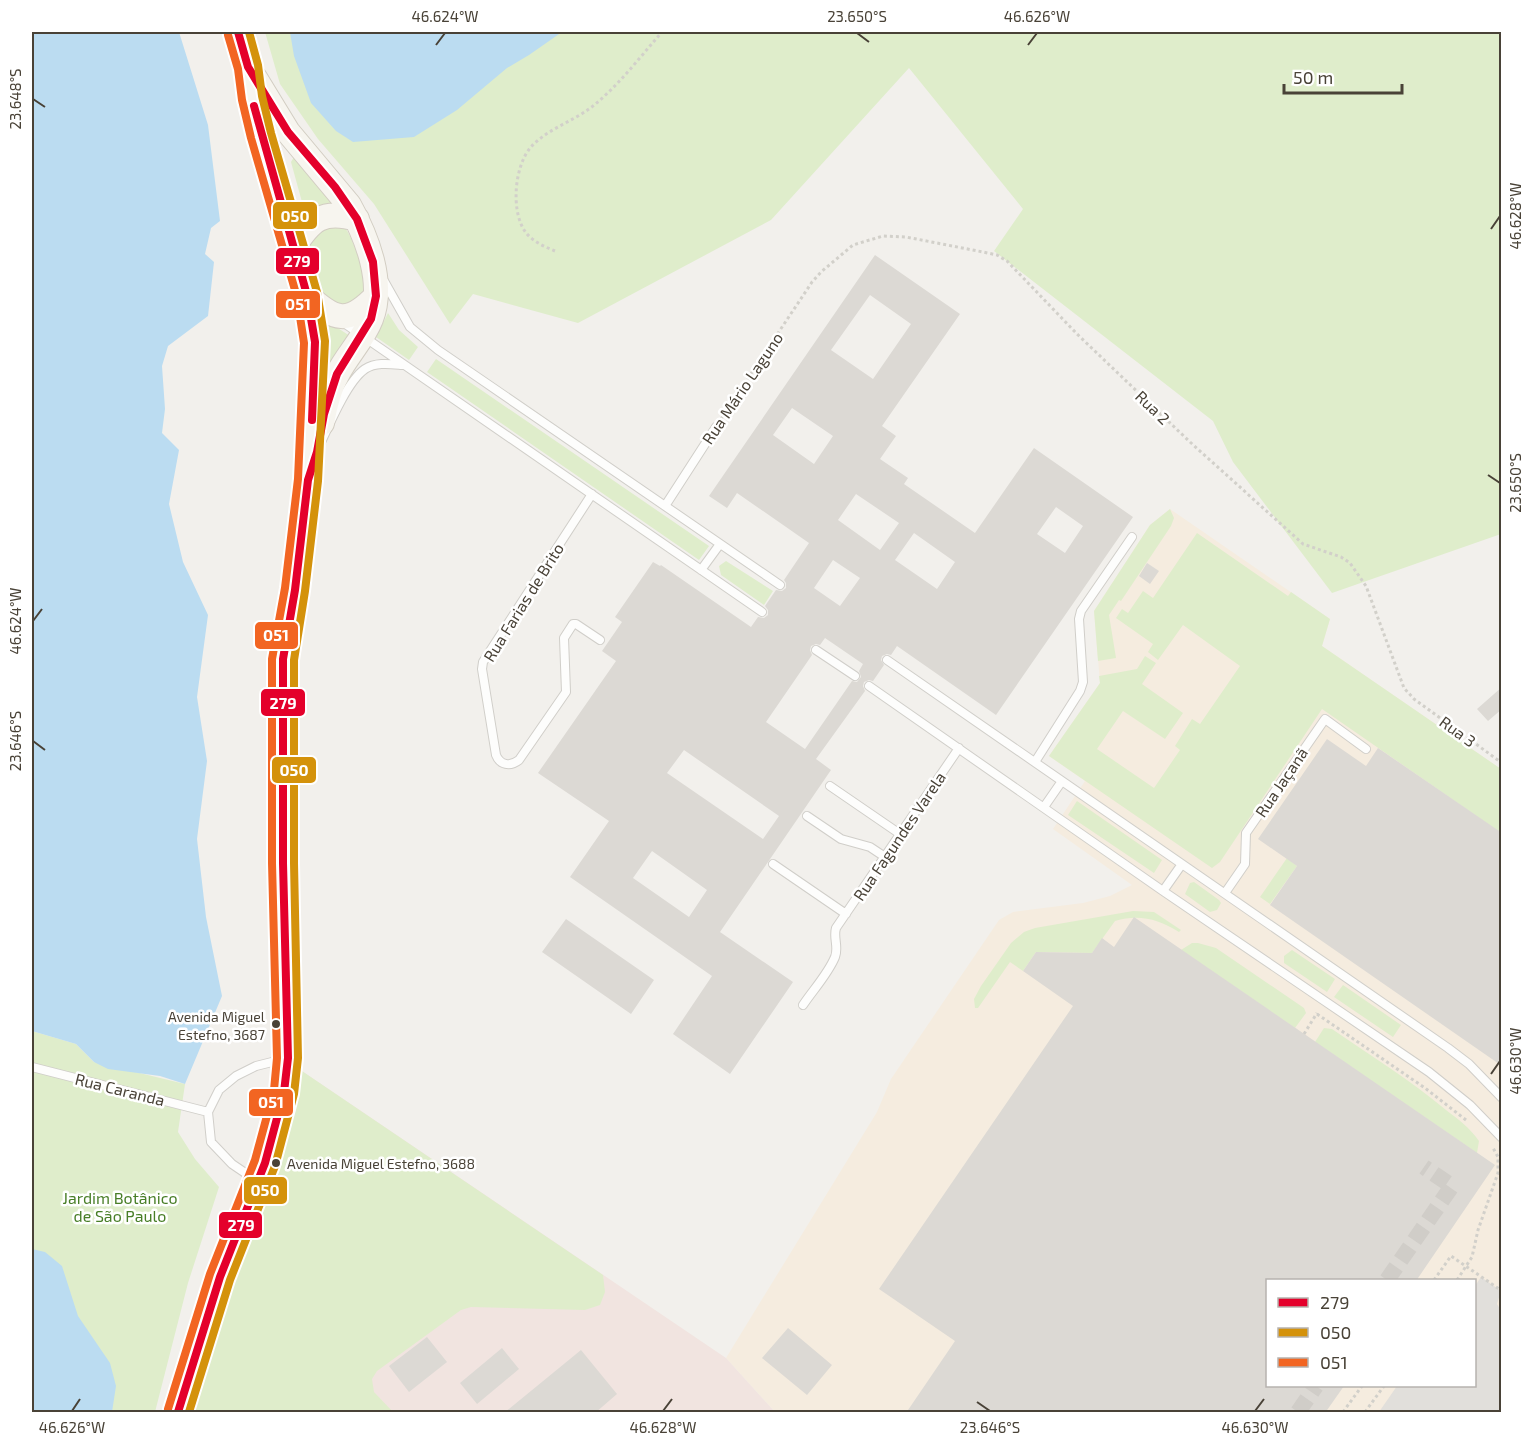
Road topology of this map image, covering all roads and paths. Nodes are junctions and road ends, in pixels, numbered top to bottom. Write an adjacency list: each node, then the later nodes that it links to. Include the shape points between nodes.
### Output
1 (238, 32): 3 (main road)
2 (662, 32): 6 (path, via 605,95 530,147 522,163 515,195 521,221 528,235)
3 (248, 67): 4 (main road, via 288,132); 5 (main road, via 252,98)
4 (357, 219): 5 (main road, via 340,214 320,217 302,233); 7 (main road)
5 (293, 248): 9 (main road)
6 (555, 251)
7 (373, 262): 10 (main road); 18 (lane, via 415,332)
8 (821, 272): 14 (path, Rua Mário Laguno); 29 (path, Rua 2, via 854,245 884,236 983,252 1007,261 1181,434 1303,544 1350,563 1366,586 1404,688)
9 (307, 295): 11 (main road); 16 (main road, via 315,342)
10 (376, 296): 11 (main road, via 356,315); 12 (main road, via 371,319)
11 (334, 316): 12 (lane)
12 (362, 335): 13 (lane); 15 (main road, via 330,391)
13 (404, 366): 15 (lane, via 374,365 354,380); 17 (lane)
14 (716, 427): 18 (lane, Rua Mário Laguno)
15 (317, 452): 16 (main road)
16 (308, 480): 49 (main road, via 296,590 283,659)
17 (592, 494): 21 (lane); 24 (lane, Rua Farias de Brito, via 483,662 496,755 502,763 514,764 519,760 566,692 564,638 573,624)
18 (665, 506): 20 (lane)
19 (1132, 537): 32 (lane, via 1081,611 1083,682)
20 (720, 544): 21 (lane); 22 (lane)
21 (701, 570): 23 (lane)
22 (780, 585)
23 (762, 612)
24 (600, 640)
25 (816, 650): 27 (lane)
26 (887, 660): 32 (lane)
27 (855, 676)
28 (869, 686): 30 (lane)
29 (1414, 699): 33 (path, Rua 3)
30 (959, 748): 36 (lane); 38 (lane, Rua Fagundes Varela)
31 (1366, 749): 43 (lane, Rua Jaçanã, via 1325,718 1246,833 1245,864)
32 (1035, 762): 34 (lane)
33 (1502, 763)
34 (1062, 781): 36 (lane); 41 (lane)
35 (830, 786): 38 (lane)
36 (1044, 807): 42 (lane)
37 (807, 816): 39 (lane, via 841,839 870,847)
38 (900, 834): 39 (lane, Rua Fagundes Varela)
39 (885, 857): 44 (lane, Rua Fagundes Varela)
40 (773, 864): 44 (lane)
41 (1182, 864): 42 (lane); 43 (lane)
42 (1163, 891): 45 (lane)
43 (1225, 893): 51 (lane, via 1448,1048)
44 (846, 914): 46 (lane, Rua Fagundes Varela, via 835,932 835,958)
45 (1325, 1002): 47 (path); 54 (lane, via 1429,1072 1470,1105)
46 (803, 1005)
47 (1317, 1014): 48 (path); 53 (path)
48 (1304, 1034)
49 (288, 1058): 52 (lane, via 255,1066 236,1076 219,1090); 57 (main road, via 276,1127)
50 (32, 1067): 52 (lane, Rua Caranda)
51 (1502, 1098)
52 (208, 1112): 57 (lane, via 212,1142 232,1164)
53 (1469, 1122)
54 (1502, 1138)
55 (1489, 1142): 56 (path)
56 (1501, 1165): 58 (path)
57 (259, 1182): 64 (main road, via 220,1277)
58 (1467, 1267): 59 (path, via 1451,1257); 60 (path); 61 (path)
59 (1435, 1279)
60 (1458, 1279)
61 (1502, 1291)
62 (1359, 1387): 65 (path)
63 (1383, 1387): 66 (path)
64 (178, 1413)
65 (1343, 1413)
66 (1365, 1413)

